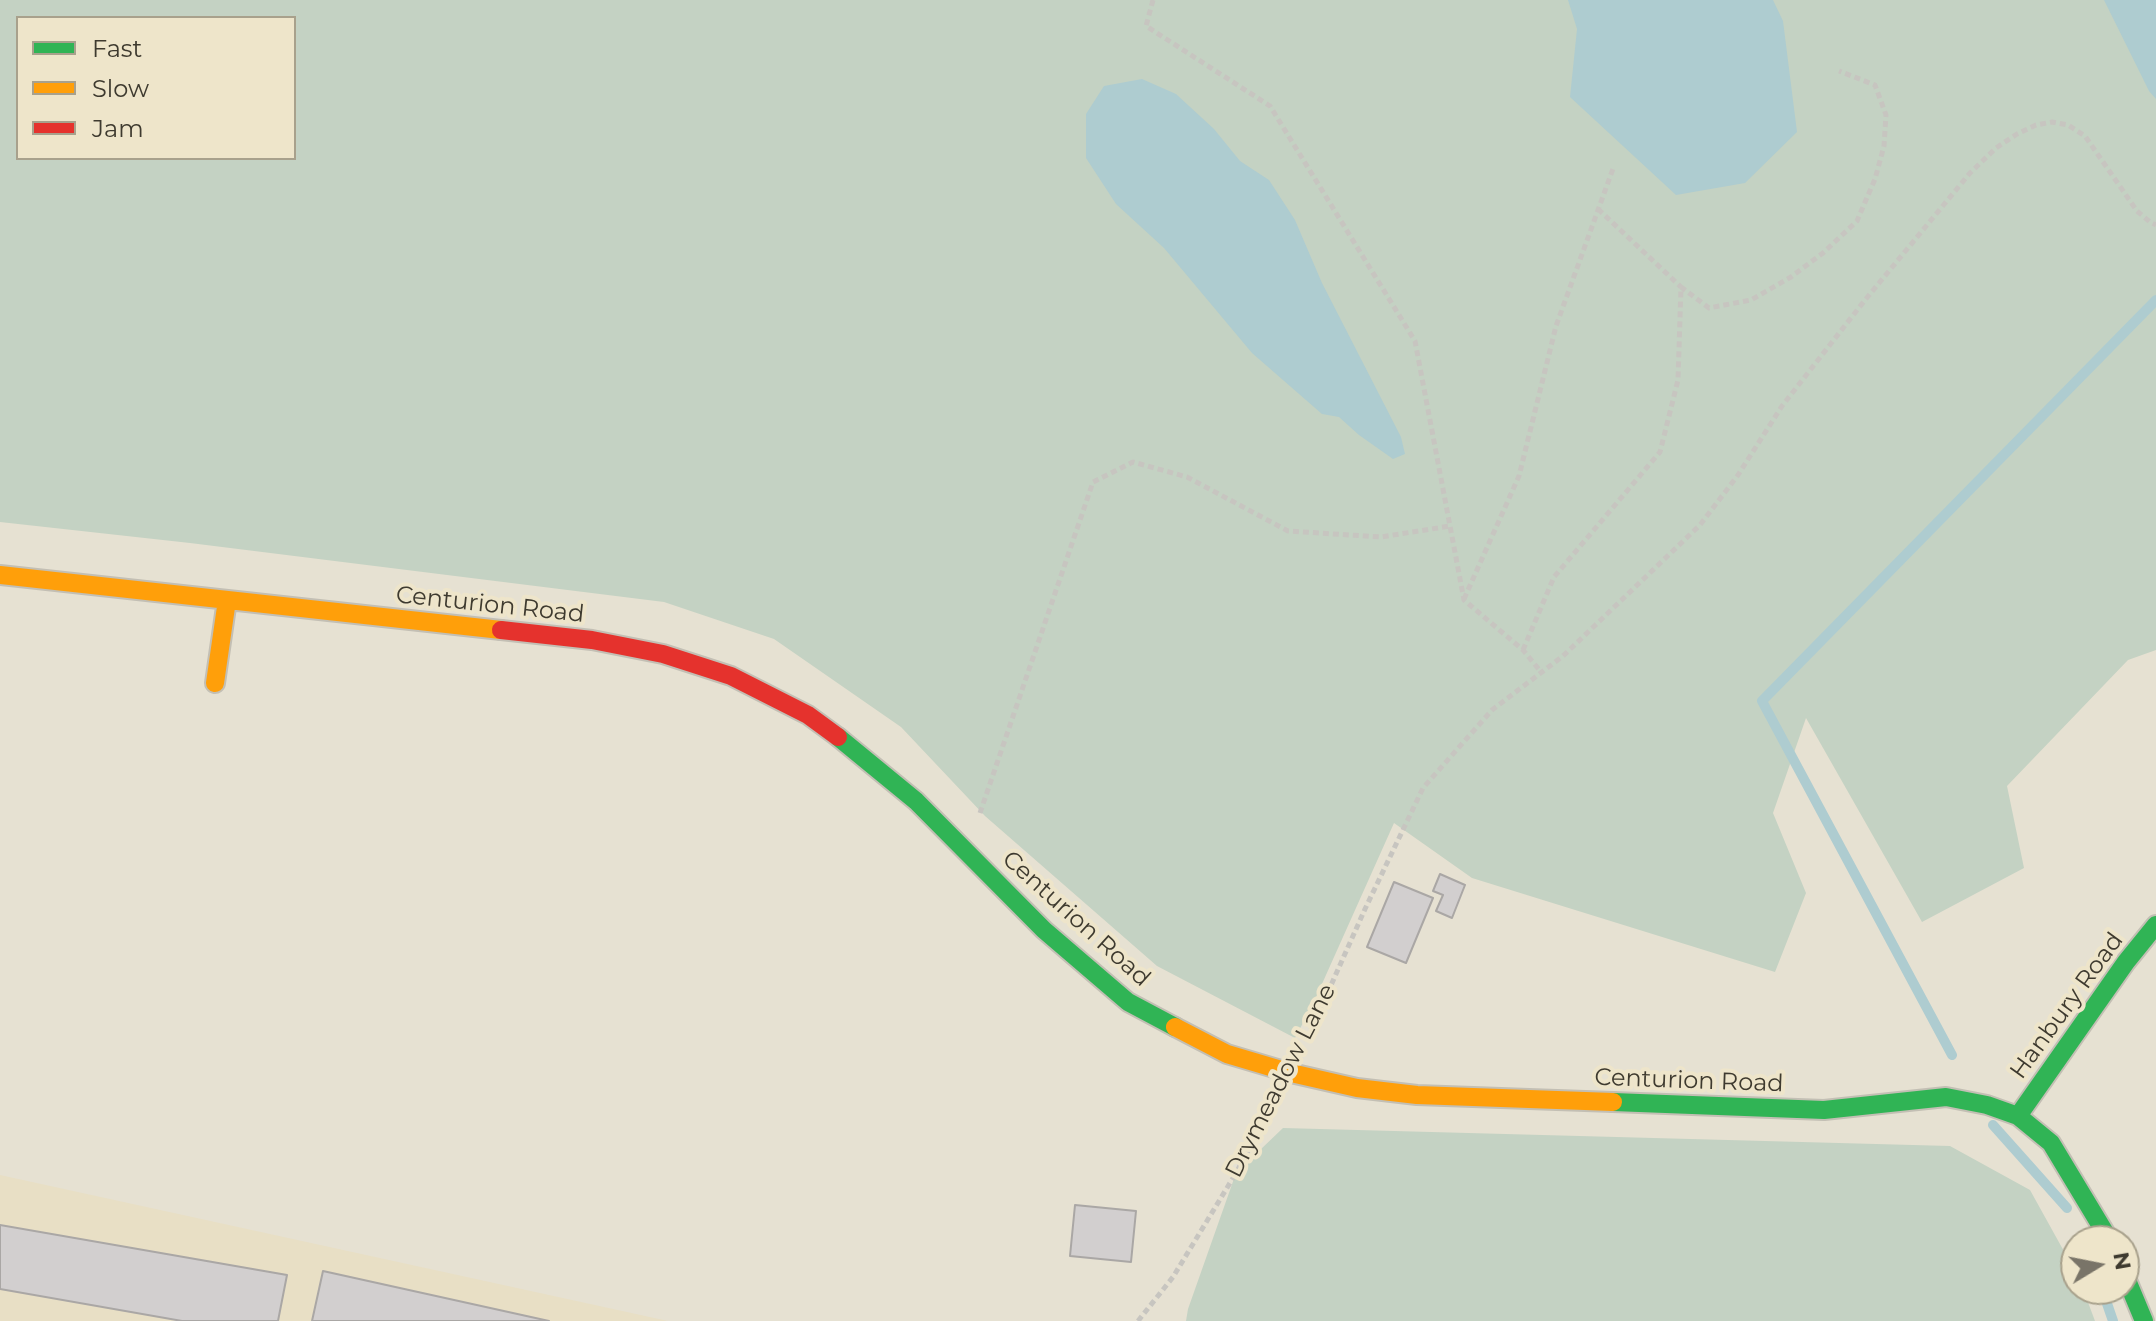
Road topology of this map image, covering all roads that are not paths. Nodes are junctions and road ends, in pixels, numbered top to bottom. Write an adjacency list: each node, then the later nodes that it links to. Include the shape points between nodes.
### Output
1 (0, 575): 2 (street, Centurion Road)
2 (227, 600): 3 (street); 5 (street, Centurion Road, via 592,640 663,654 731,676 808,715 856,750 916,801 1044,930 1128,1002 1227,1054 1291,1073 1417,1095 1761,1108 1824,1110 1946,1097)
3 (215, 683)
4 (2156, 925): 5 (street, Hanbury Road)
5 (2018, 1116): 6 (street, Centurion Road, via 2051,1143)
6 (2100, 1225)

